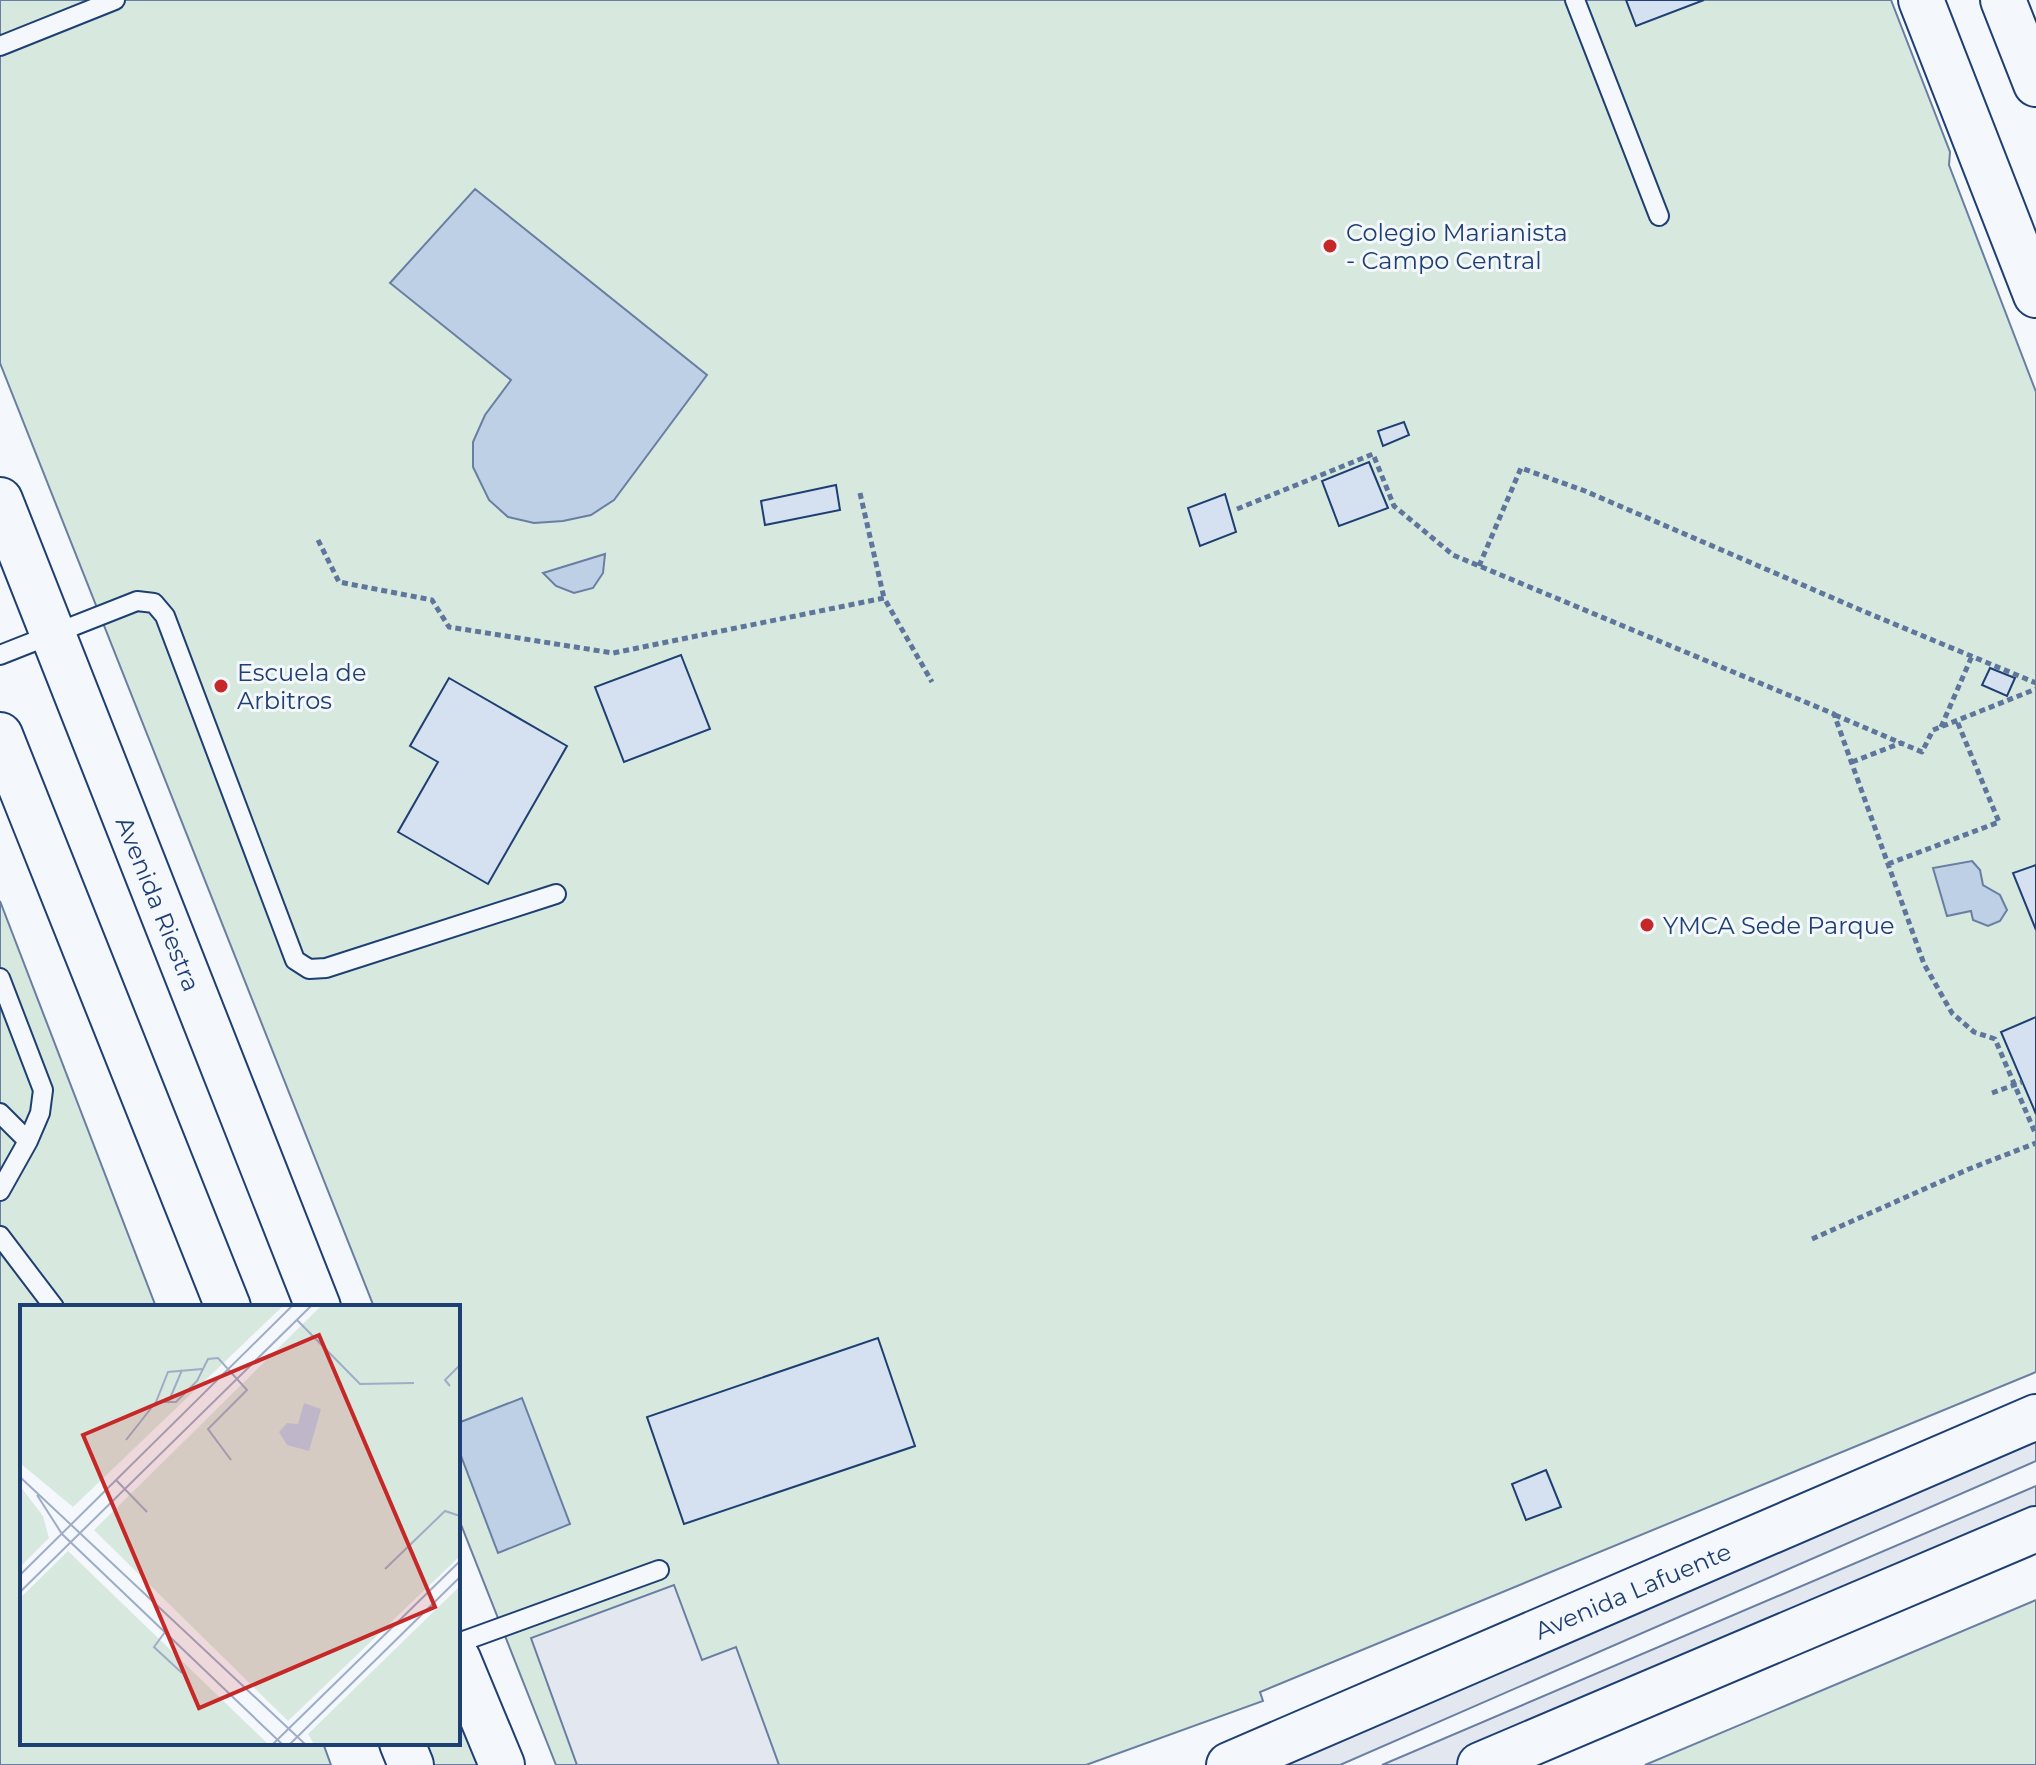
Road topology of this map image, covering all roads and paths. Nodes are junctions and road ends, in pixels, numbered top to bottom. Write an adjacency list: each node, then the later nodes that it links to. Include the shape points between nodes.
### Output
1 (115, 0): 5 (lane)
2 (1575, 0): 7 (lane)
3 (1921, 0): 8 (street)
4 (2003, 0): 6 (street)
5 (0, 46)
6 (2036, 84)
7 (1659, 216)
8 (2036, 295)
9 (860, 493): 14 (path)
10 (0, 500): 15 (street, Avenida Riestra)
11 (1237, 509): 13 (path, via 1373,454 1394,506 1453,555)
12 (318, 540): 14 (path, via 339,582 432,600 449,627 613,653)
13 (1479, 566): 17 (path, via 1521,468); 20 (path)
14 (884, 598): 18 (path)
15 (51, 634): 16 (lane); 27 (lane, via 137,601 154,603 165,616 295,960 309,969); 40 (street, Avenida Riestra)
16 (0, 655)
17 (1972, 656): 19 (path); 22 (path)
18 (932, 682)
19 (2036, 686): 21 (path)
20 (1834, 714): 24 (path); 25 (path)
21 (1957, 721): 22 (path); 26 (path, via 1999,822)
22 (1941, 728): 24 (path, via 1933,730 1922,752)
23 (0, 735): 39 (street)
24 (1901, 743): 25 (path)
25 (1852, 762): 26 (path)
26 (1888, 864): 32 (path, via 1924,964 1952,1013 1974,1032 1995,1039)
27 (556, 894)
28 (0, 978): 33 (lane, via 43,1090)
29 (2022, 1082): 30 (path, bridge)
30 (1992, 1093)
31 (0, 1113): 33 (lane)
32 (2036, 1135)
33 (28, 1141): 35 (lane)
34 (2036, 1143): 37 (path)
35 (0, 1191)
36 (0, 1236): 38 (lane)
37 (1812, 1239)
38 (52, 1305)
39 (227, 1305)
40 (317, 1305)
41 (2036, 1417): 49 (street, Avenida Lafuente)
42 (2036, 1529): 50 (street)
43 (659, 1570): 44 (lane)
44 (460, 1642)
45 (460, 1664): 48 (street)
46 (403, 1745): 47 (street)
47 (411, 1765)
48 (502, 1765)
49 (1229, 1765)
50 (1480, 1765)

